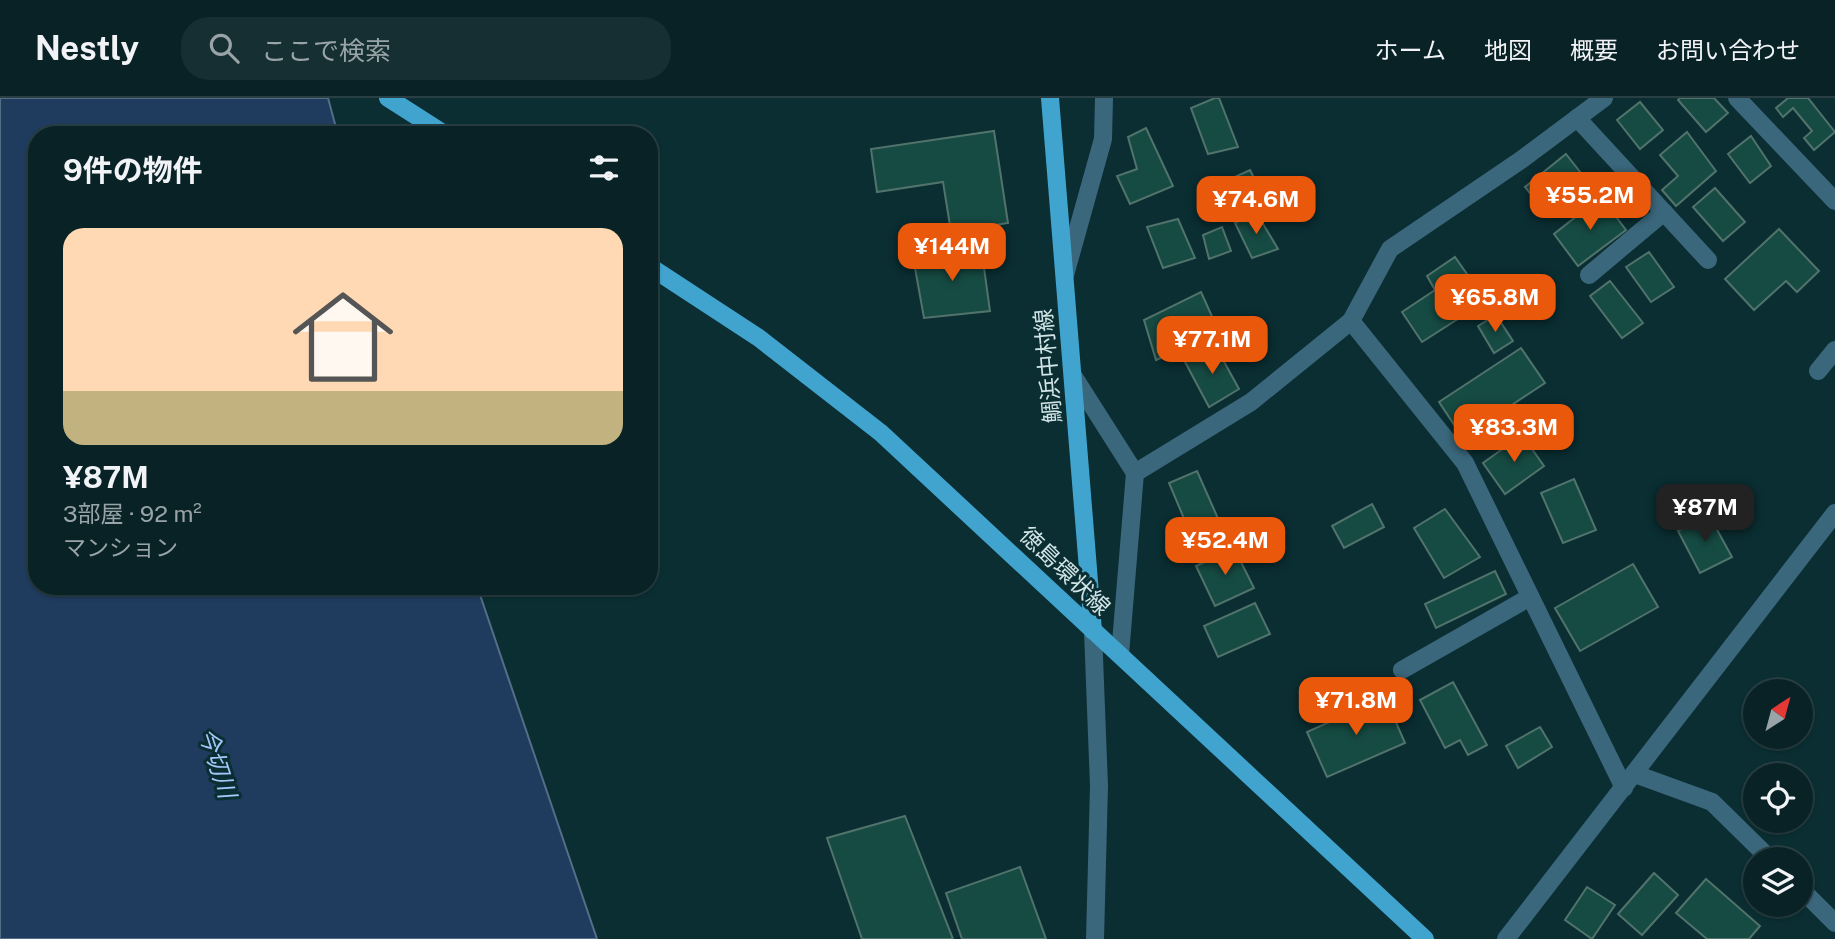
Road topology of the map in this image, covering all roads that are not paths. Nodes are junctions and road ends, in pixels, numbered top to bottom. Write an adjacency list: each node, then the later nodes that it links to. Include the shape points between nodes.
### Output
1 (388, 98): 7 (main road)
2 (1050, 98): 12 (main road, 鯛浜中村線)
3 (1104, 98): 12 (street, via 1103,139)
4 (1604, 98): 6 (street)
5 (1740, 99): 8 (street)
6 (1577, 118): 9 (street); 14 (street, via 1390,249)
7 (432, 126)
8 (1835, 201)
9 (1664, 212): 10 (street); 13 (street)
10 (1708, 260)
11 (658, 272): 21 (main road, 徳島環状線, via 759,338 881,433)
12 (1065, 275): 17 (main road, 鯛浜中村線)
13 (1589, 275)
14 (1351, 321): 18 (street, via 1251,402); 20 (street, via 1465,463)
15 (1835, 350): 16 (street)
16 (1818, 371)
17 (1073, 377): 18 (street); 21 (main road, 鯛浜中村線)
18 (1135, 473): 22 (street)
19 (1835, 513): 24 (street)
20 (1530, 597): 23 (street); 24 (street)
21 (1093, 631): 22 (main road, 徳島環状線); 28 (street, via 1099,786)
22 (1120, 655): 29 (main road, 徳島環状線)
23 (1402, 670)
24 (1630, 781): 25 (street, via 1712,802); 30 (street)
25 (1758, 847)
26 (1813, 901): 27 (street)
27 (1835, 923)
28 (1095, 939)
29 (1425, 939)
30 (1506, 939)

